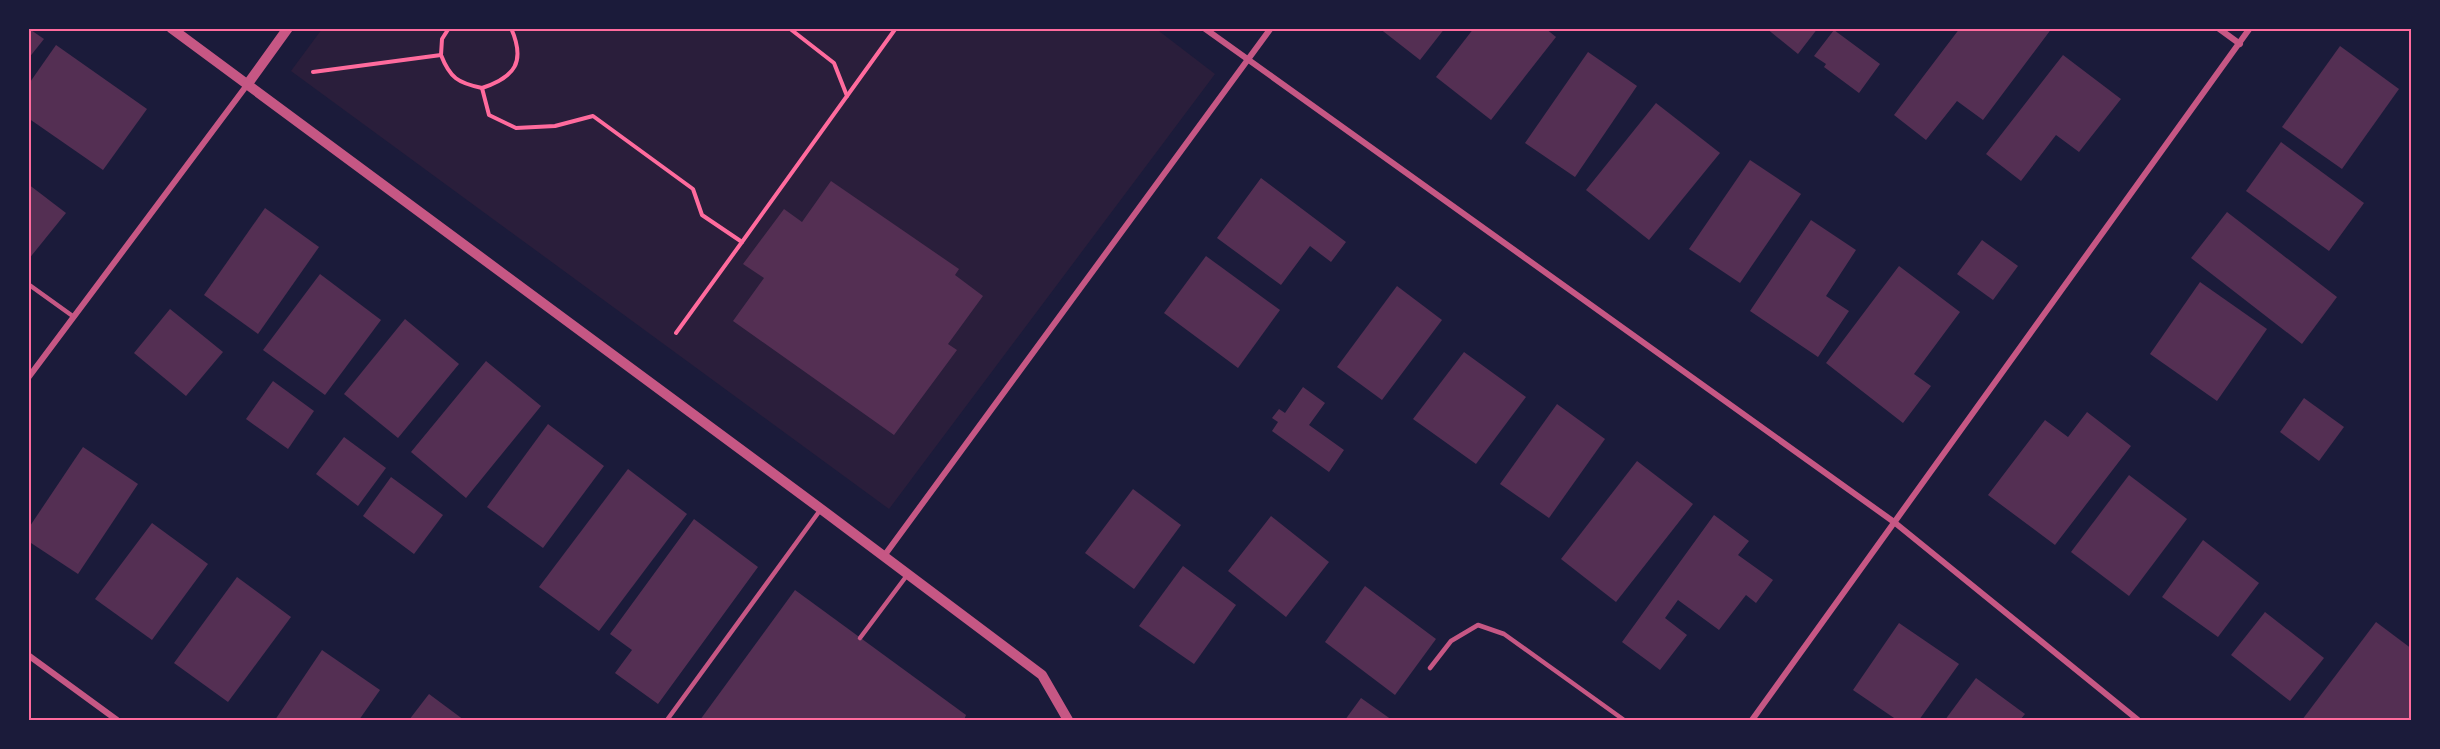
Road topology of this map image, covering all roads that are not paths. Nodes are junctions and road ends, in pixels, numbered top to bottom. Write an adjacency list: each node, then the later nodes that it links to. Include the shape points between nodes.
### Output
1 (171, 28): 9 (street)
2 (288, 28): 9 (street)
3 (1204, 28): 8 (street)
4 (1270, 28): 8 (street)
5 (2218, 28): 7 (street)
6 (2250, 28): 7 (street)
7 (2240, 44): 14 (street)
8 (1248, 60): 14 (street); 15 (street)
9 (247, 86): 11 (street); 13 (street)
10 (28, 284): 11 (lane)
11 (74, 317): 12 (street)
12 (28, 378)
13 (821, 509): 15 (street); 21 (lane)
14 (1894, 522): 24 (street); 25 (street)
15 (884, 556): 16 (street)
16 (908, 574): 17 (lane); 22 (street, via 1042,675)
17 (860, 638)
18 (28, 655): 20 (street)
19 (1430, 669): 23 (lane, via 1451,641 1478,625 1504,634)
20 (117, 720)
21 (667, 720)
22 (1068, 720)
23 (1623, 720)
24 (1752, 720)
25 (2138, 720)

